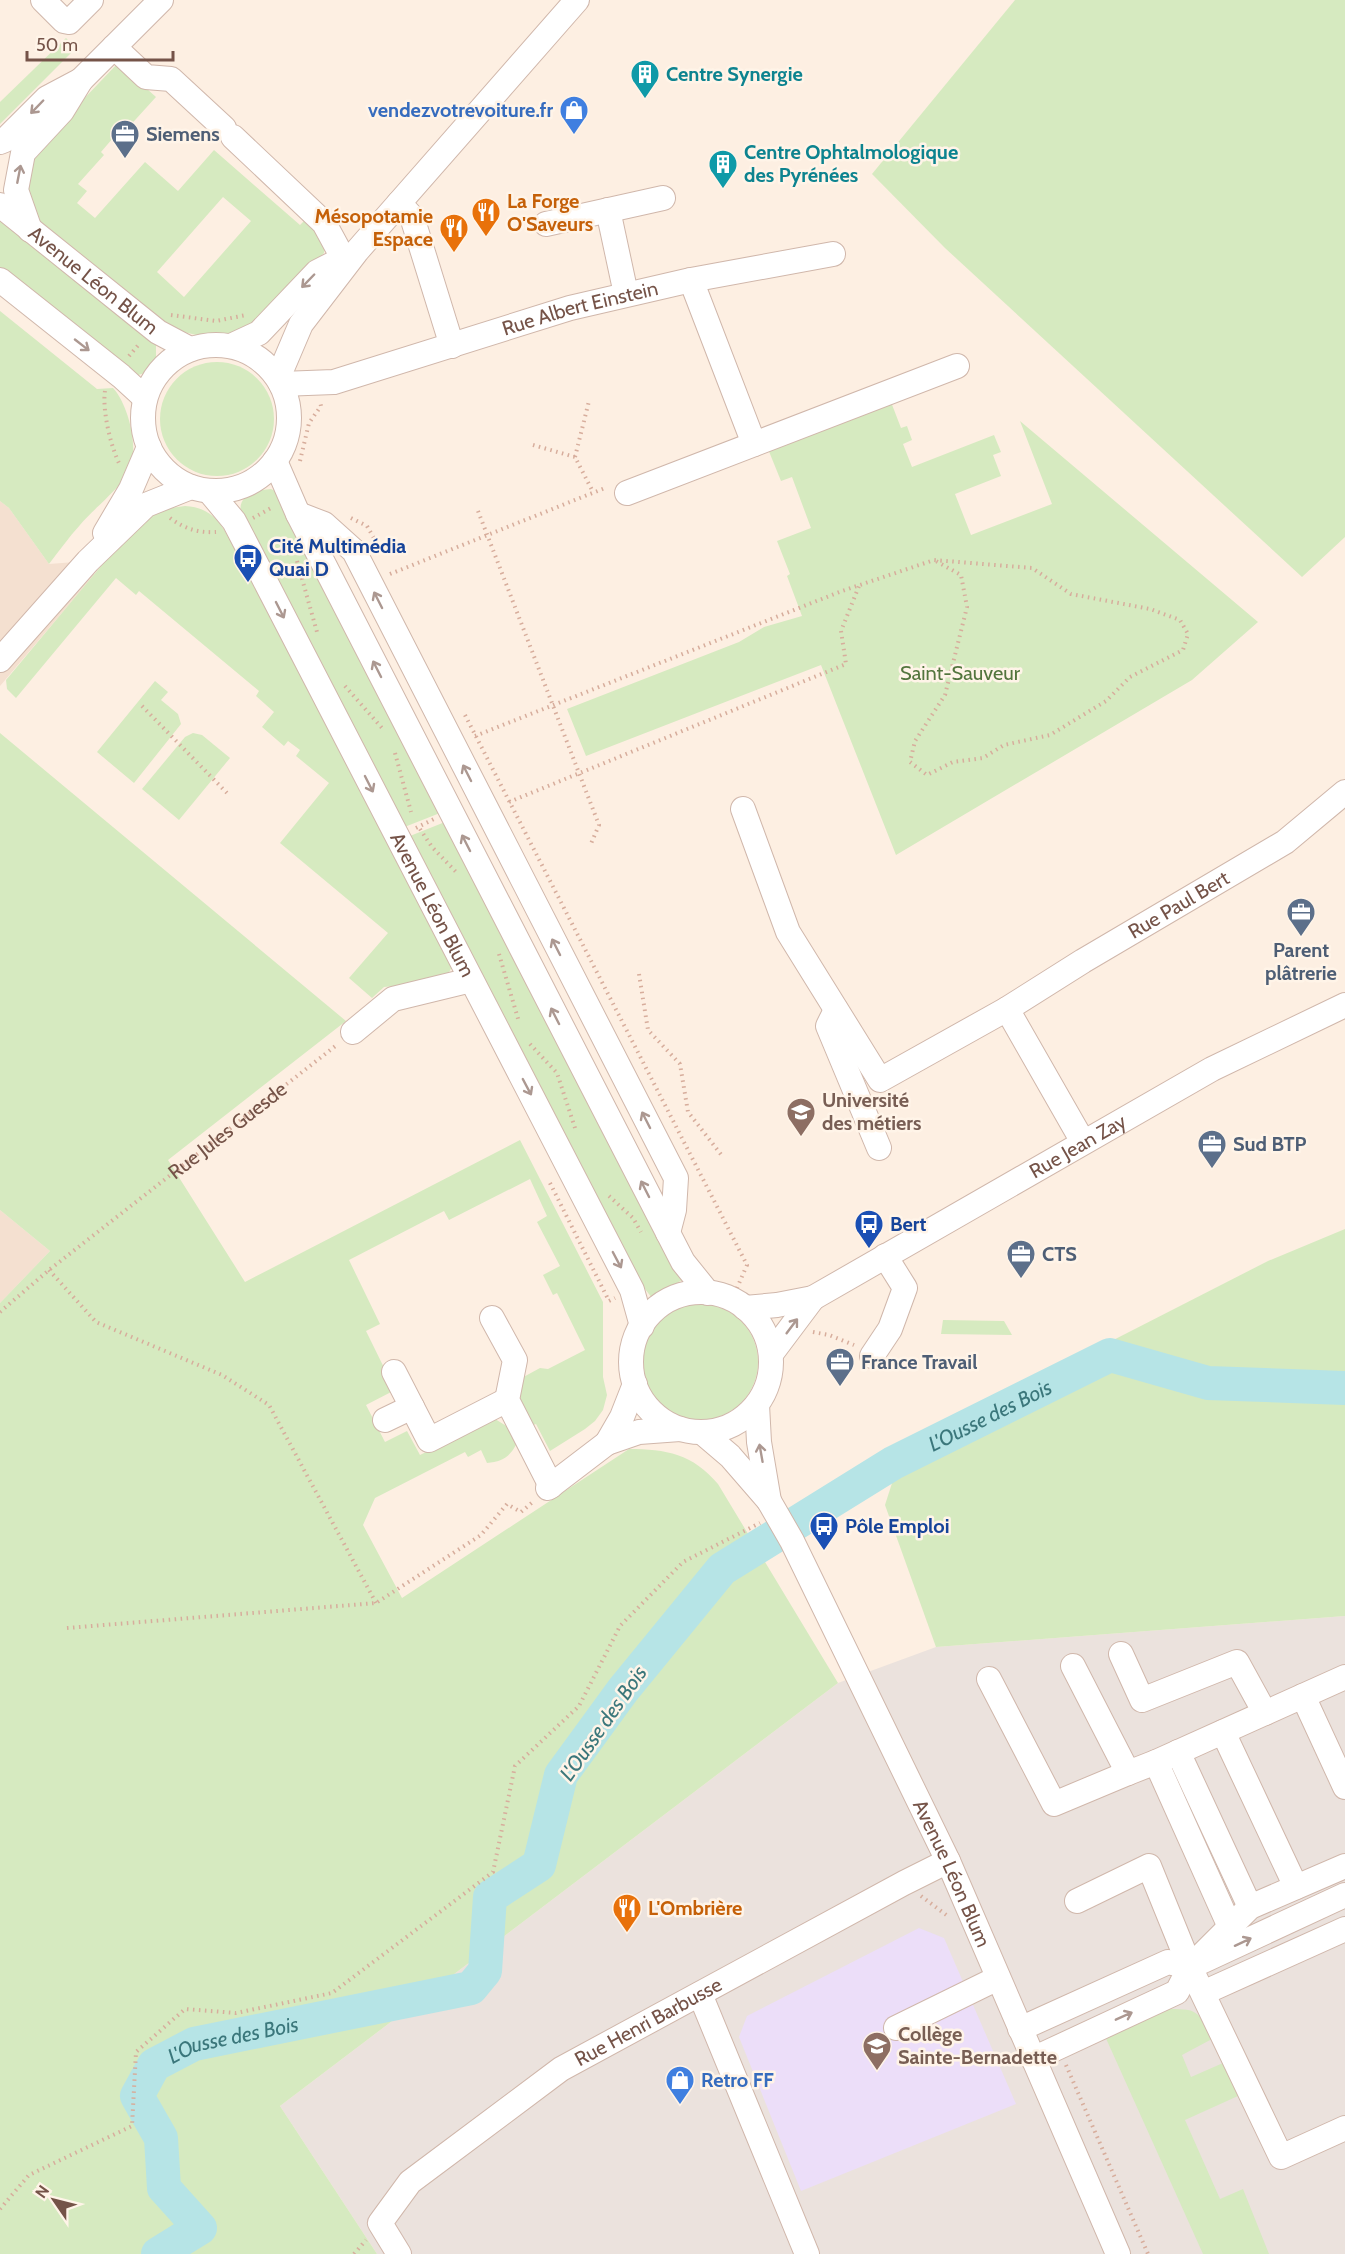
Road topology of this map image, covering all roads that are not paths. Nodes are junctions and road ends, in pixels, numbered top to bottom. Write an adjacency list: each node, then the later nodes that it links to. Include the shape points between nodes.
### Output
1 (43, 0): 2 (street, via 69,22)
2 (91, 0)
3 (161, 0): 5 (street)
4 (578, 0): 9 (street)
5 (114, 47): 6 (street); 15 (street, via 146,77 171,79 324,223)
6 (81, 80): 7 (street, one-way to 7, via 47,98); 13 (street, one-way to 6, via 16,190 23,153 62,111)
7 (0, 142)
8 (663, 198): 11 (street)
9 (399, 203): 15 (street); 20 (street, via 412,217)
10 (0, 205): 13 (street, Avenue Léon Blum)
11 (608, 210): 12 (street); 18 (street)
12 (546, 224)
13 (30, 230): 21 (street, Avenue Léon Blum, via 153,327)
14 (833, 254): 17 (street, Rue Albert Einstein)
15 (350, 255): 19 (street, one-way to 19, via 317,272 259,333); 23 (street, via 301,324)
16 (0, 280): 25 (street, one-way to 25)
17 (691, 280): 18 (street, Rue Albert Einstein); 27 (street)
18 (626, 294): 20 (street, Rue Albert Einstein)
19 (231, 346): 21 (street); 23 (street, via 265,363)
20 (452, 346): 24 (street, Rue Albert Einstein)
21 (190, 349): 25 (street, via 170,360 155,377)
22 (957, 366): 27 (street)
23 (279, 381): 24 (street, Rue Albert Einstein); 26 (street, via 288,402)
24 (325, 388): 26 (street, Rue Albert Einstein, via 306,400)
25 (145, 398): 28 (street, via 143,423)
26 (289, 421): 29 (street, via 285,442)
27 (754, 444): 31 (street)
28 (149, 447): 30 (street, via 174,478); 33 (street, via 135,480)
29 (275, 461): 30 (street, via 256,478 234,489); 32 (street)
30 (200, 489): 33 (street, via 146,506); 39 (street, Avenue Léon Blum, one-way to 39, via 236,526)
31 (616, 490)
32 (282, 508): 35 (street, one-way to 32, via 354,551 324,524); 36 (street, one-way to 32)
33 (88, 561): 34 (street)
34 (0, 660)
35 (415, 672): 36 (street); 46 (street, one-way to 35, via 676,1178)
36 (394, 726): 46 (street, one-way to 36)
37 (1345, 792): 41 (street, Rue Paul Bert, via 1285,842)
38 (743, 809): 42 (street, via 788,932)
39 (471, 980): 43 (street, via 393,999); 52 (street, Avenue Léon Blum, one-way to 52, via 632,1290)
40 (1345, 1005): 44 (street, Rue Jean Zay, via 1212,1069)
41 (1007, 1009): 42 (street, Rue Paul Bert, via 880,1080); 44 (street)
42 (836, 1010): 45 (street, via 828,1026)
43 (353, 1032)
44 (1083, 1142): 47 (street, Rue Jean Zay)
45 (879, 1148)
46 (668, 1233): 48 (street, via 683,1262)
47 (885, 1256): 49 (street, Rue Jean Zay); 53 (street, via 905,1288 890,1329)
48 (708, 1293): 50 (street); 52 (street, via 670,1300)
49 (813, 1298): 50 (street, Rue Jean Zay); 54 (street, Rue Jean Zay, one-way to 49)
50 (745, 1308): 54 (street, via 758,1321)
51 (492, 1318): 57 (street, via 515,1360)
52 (642, 1326): 56 (street, via 631,1364)
53 (867, 1352)
54 (771, 1354): 58 (street, via 768,1381)
55 (394, 1372): 59 (street)
56 (635, 1384): 61 (street, via 644,1404 660,1420); 62 (street)
57 (507, 1400): 59 (street, via 429,1440); 62 (street, via 549,1487)
58 (757, 1405): 61 (street, via 724,1429); 63 (street, Avenue Léon Blum, one-way to 58, via 759,1442)
59 (412, 1407): 60 (street)
60 (385, 1420)
61 (691, 1431): 62 (street, via 639,1432); 63 (street, Avenue Léon Blum, via 730,1456)
62 (607, 1443)
63 (773, 1508): 75 (street, Avenue Léon Blum)
64 (1121, 1654): 69 (street, via 1142,1701 1237,1662)
65 (1073, 1666): 73 (street)
66 (1345, 1677): 68 (street)
67 (989, 1679): 73 (street, via 1054,1804)
68 (1303, 1696): 69 (street); 74 (street)
69 (1265, 1713): 70 (street)
70 (1223, 1732): 71 (street); 77 (street)
71 (1178, 1752): 72 (street); 80 (street)
72 (1156, 1762): 73 (street); 81 (street)
73 (1128, 1773)
74 (1345, 1786)
75 (948, 1862): 84 (street, Avenue Léon Blum); 86 (street, Rue Henri Barbusse)
76 (1345, 1866): 77 (street)
77 (1296, 1887): 80 (street)
78 (1345, 1895): 83 (street, one-way to 78)
79 (1077, 1901): 83 (street, via 1149,1866)
80 (1250, 1907): 81 (street)
81 (1230, 1927): 83 (street)
82 (1345, 1929): 85 (street)
83 (1190, 1967): 85 (street); 87 (street, via 1168,1962); 90 (street, one-way to 83, via 1177,1992)
84 (998, 1978): 88 (street); 89 (street, Avenue Léon Blum)
85 (1203, 1993): 92 (street, via 1281,2157)
86 (700, 1994): 93 (street, Rue Henri Barbusse, via 561,2069 410,2182 381,2223); 94 (street)
87 (1069, 2007): 89 (street); 90 (street)
88 (896, 2028)
89 (1020, 2029): 91 (street, Avenue Léon Blum)
90 (1082, 2035): 91 (street)
91 (1033, 2059): 95 (street, Avenue Léon Blum)
92 (1345, 2128)
93 (399, 2254)
94 (807, 2254)
95 (1118, 2254)

